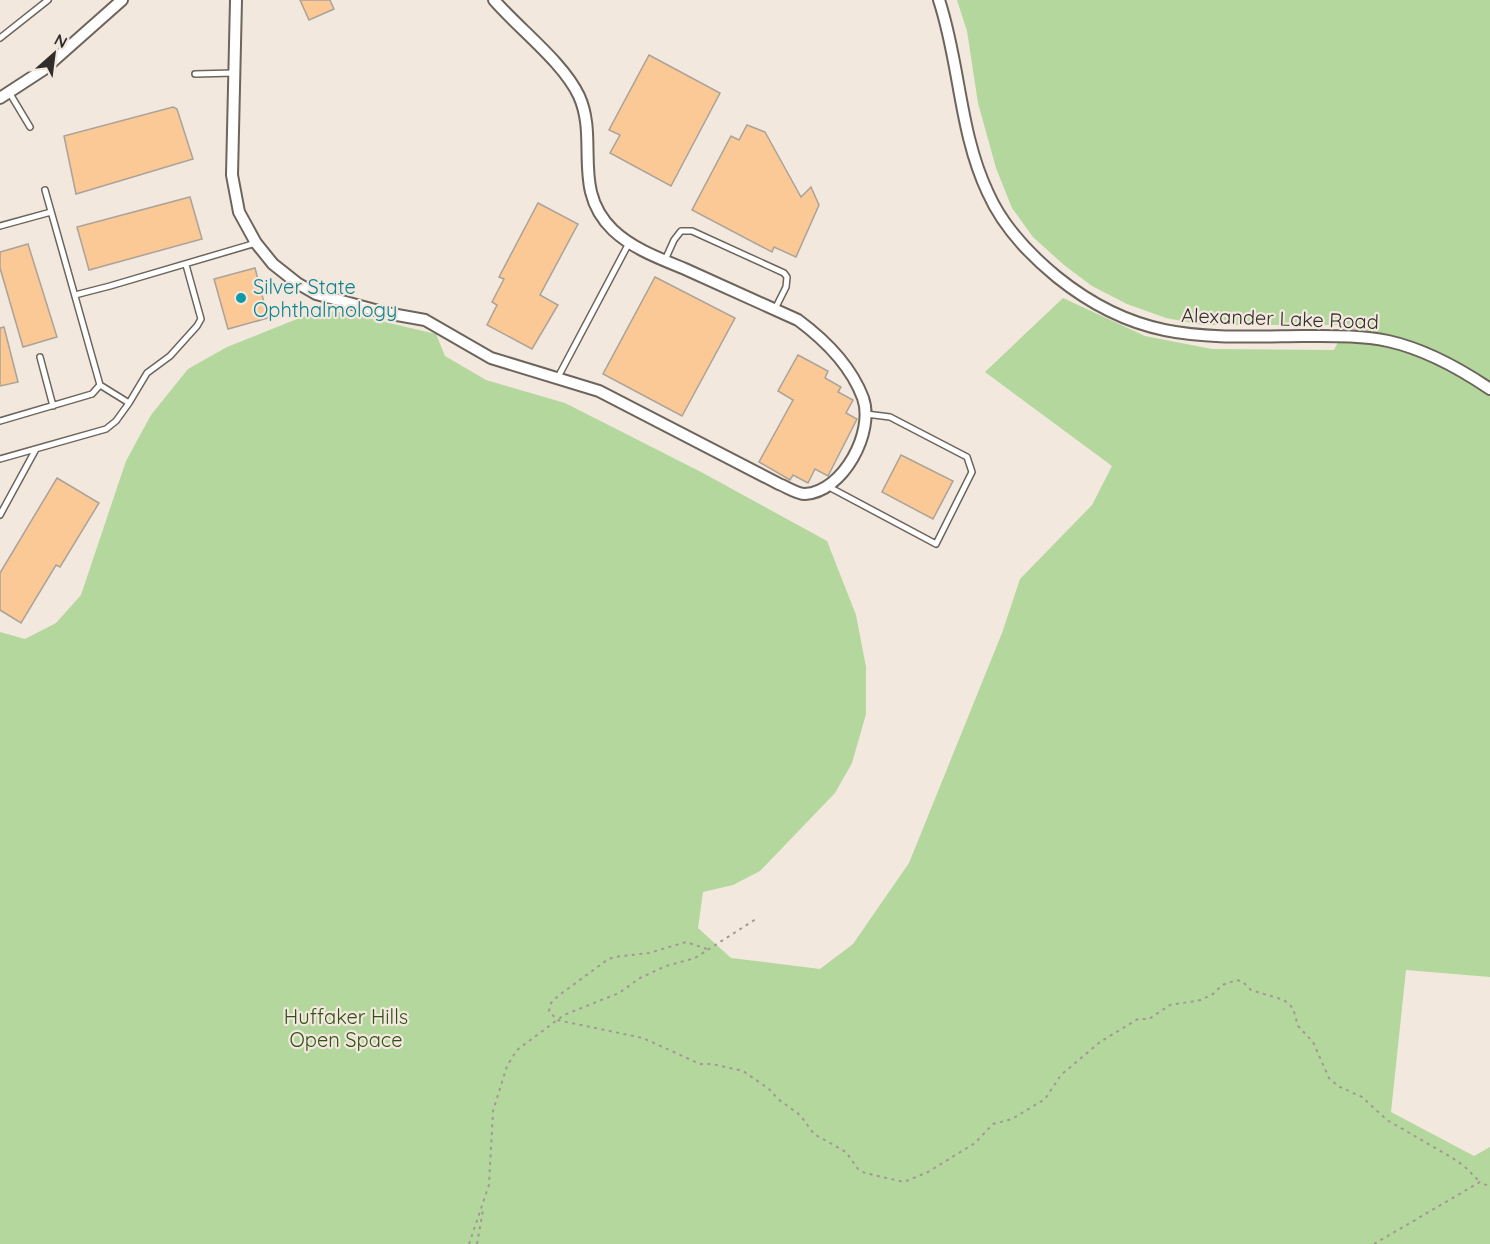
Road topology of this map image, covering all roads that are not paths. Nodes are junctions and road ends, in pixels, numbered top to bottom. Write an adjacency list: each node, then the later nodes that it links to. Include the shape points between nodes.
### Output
1 (48, 0): 6 (lane)
2 (122, 0): 9 (street, via 68,50)
3 (236, 0): 7 (street)
4 (494, 0): 15 (street, via 558,66 579,96 594,201 603,218)
5 (939, 0): 23 (street, Alexander Lake Road, via 969,142 988,195 1019,242 1066,284 1119,315 1164,331 1218,337 1333,336 1388,341 1441,360)
6 (0, 38)
7 (236, 73): 8 (lane); 14 (street, via 232,175 239,212)
8 (195, 74)
9 (4, 95): 10 (lane)
10 (30, 127)
11 (45, 190): 12 (lane)
12 (51, 212): 13 (lane); 18 (lane)
13 (0, 226)
14 (256, 243): 17 (lane); 21 (street, via 273,264 316,294 424,320 491,358)
15 (629, 243): 16 (street); 21 (lane)
16 (665, 260): 19 (street); 19 (lane, via 681,231 692,231 784,273 786,287)
17 (186, 265): 18 (lane); 24 (lane, via 201,320 170,356 147,373)
18 (75, 295): 22 (lane)
19 (775, 309): 26 (street, via 819,335 844,364 863,397)
20 (40, 357): 25 (lane)
21 (557, 379): 30 (street, via 599,391 803,495)
22 (100, 385): 24 (lane); 25 (lane, via 92,394)
23 (1490, 389)
24 (129, 403): 28 (lane, via 106,429)
25 (53, 406): 27 (lane)
26 (866, 414): 30 (street, via 864,434 852,458); 30 (lane, via 890,417 967,457 972,472 936,544)
27 (0, 421)
28 (36, 449): 29 (lane); 31 (lane)
29 (0, 459)
30 (829, 487)
31 (0, 515)

